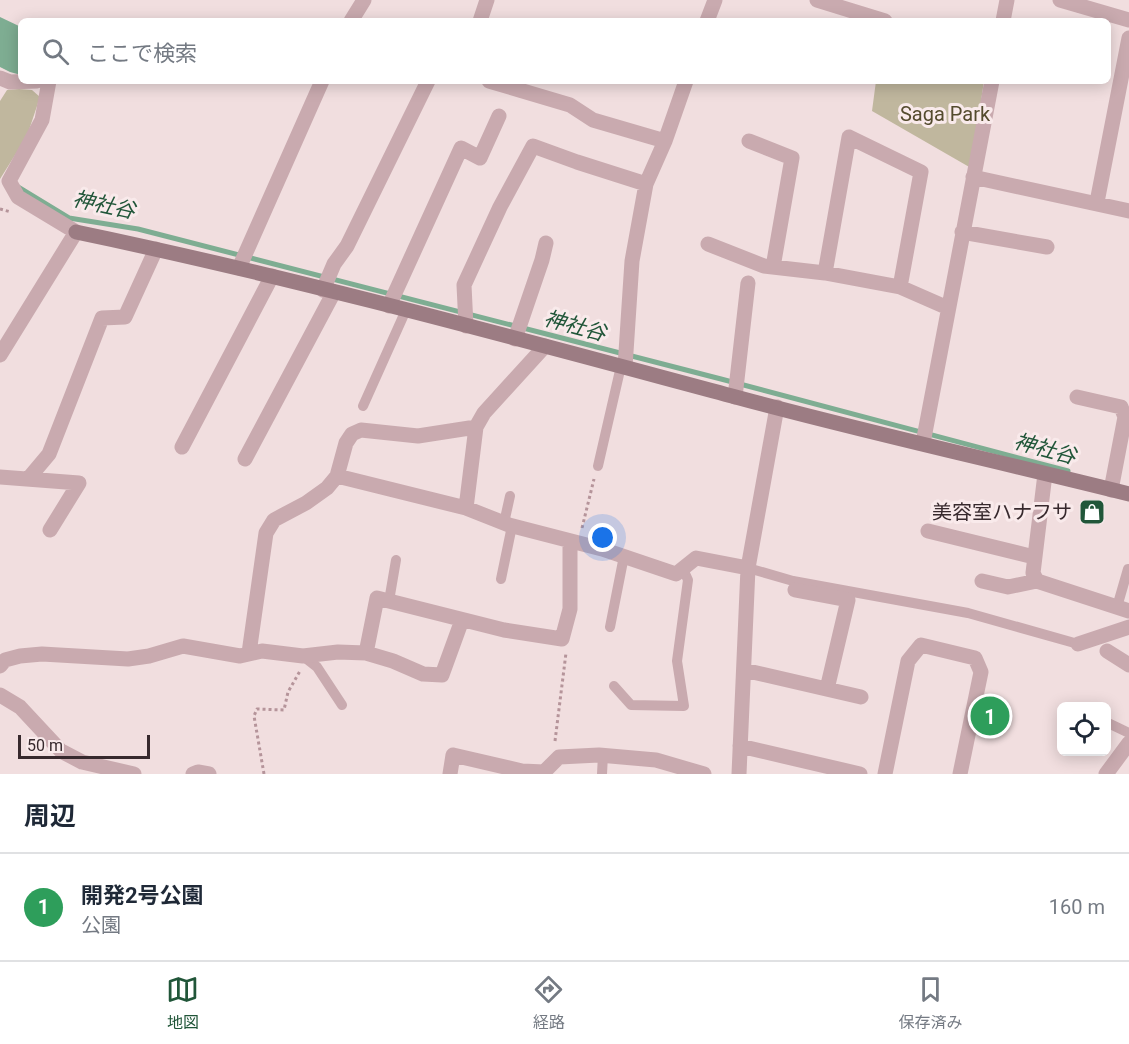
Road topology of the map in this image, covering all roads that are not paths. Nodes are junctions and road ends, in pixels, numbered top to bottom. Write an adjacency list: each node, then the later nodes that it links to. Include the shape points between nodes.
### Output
1 (364, 0): 8 (street)
2 (487, 0): 9 (street)
3 (715, 0): 10 (street)
4 (817, 0): 7 (street)
5 (1007, 0): 12 (street)
6 (1060, 0): 13 (street)
7 (836, 3): 11 (street)
8 (353, 18)
9 (481, 18)
10 (708, 18)
11 (877, 18)
12 (1004, 18)
13 (1129, 20)
14 (1129, 38): 28 (street)
15 (0, 78): 16 (street)
16 (18, 82)
17 (48, 84): 30 (street, via 42,120 9,181 18,197)
18 (321, 84): 37 (street)
19 (427, 84): 42 (street, via 347,246 334,264)
20 (499, 84): 24 (street, via 570,105 593,120)
21 (685, 84): 24 (street)
22 (991, 84): 26 (street)
23 (499, 116): 43 (street, via 480,158 461,148)
24 (665, 141): 27 (street)
25 (749, 141): 36 (street, via 792,158)
26 (973, 177): 28 (street); 31 (street)
27 (646, 184): 46 (street, via 532,146 464,285); 50 (street, via 632,261)
28 (1097, 202): 29 (street)
29 (1129, 211)
30 (76, 232): 35 (street); 49 (street)
31 (963, 232): 34 (street); 44 (street)
32 (546, 243): 47 (street)
33 (708, 244): 36 (street)
34 (1047, 247)
35 (156, 249): 37 (street); 63 (street, via 125,317 102,318 49,454)
36 (773, 267): 38 (street)
37 (239, 268): 39 (street)
38 (825, 273): 41 (street); 41 (street, via 849,137 921,172)
39 (272, 276): 42 (street); 57 (street)
40 (748, 283): 51 (street)
41 (900, 287): 44 (street)
42 (329, 291): 43 (street); 58 (street)
43 (389, 306): 45 (street)
44 (948, 308): 56 (street)
45 (406, 310): 46 (street); 53 (lane)
46 (466, 326): 47 (street)
47 (515, 339): 48 (street)
48 (545, 346): 50 (street); 55 (street)
49 (0, 355)
50 (623, 366): 51 (street); 59 (lane)
51 (735, 397): 54 (street)
52 (1077, 397): 64 (street, via 1121,407 1125,417)
53 (363, 406)
54 (777, 408): 56 (street); 76 (street)
55 (476, 427): 61 (street, via 418,436 362,430 352,434 346,443); 67 (street)
56 (923, 443): 60 (street)
57 (182, 447)
58 (245, 459)
59 (598, 465)
60 (1044, 474): 64 (street); 73 (street)
61 (337, 476): 67 (street); 89 (street, via 320,493 274,520 266,533)
62 (0, 477): 63 (street)
63 (28, 479): 69 (street, via 79,483)
64 (1111, 490): 65 (street)
65 (1129, 494)
66 (510, 496): 68 (lane)
67 (466, 508): 68 (street)
68 (508, 524): 71 (street); 78 (lane)
69 (50, 530)
70 (928, 531): 73 (street)
71 (574, 542): 72 (street); 84 (street, via 570,609 562,639)
72 (624, 556): 75 (street, via 676,574); 85 (lane)
73 (1034, 557): 80 (street, via 1032,573)
74 (396, 560): 82 (lane)
75 (683, 568): 76 (street, via 696,558); 95 (lane, via 688,580 677,661 684,706 632,705)
76 (748, 568): 87 (lane, via 793,581 968,613); 94 (street)
77 (1128, 569): 83 (lane)
78 (501, 579)
79 (982, 581): 80 (street, via 1008,587)
80 (1037, 581): 83 (street)
81 (795, 590): 96 (street, via 848,600)
82 (389, 601): 84 (street); 90 (street, via 376,598)
83 (1123, 609)
84 (462, 620): 90 (street, via 442,675 423,674)
85 (610, 627)
86 (1129, 627): 87 (street)
87 (1078, 644)
88 (1107, 651): 92 (street)
89 (249, 653): 91 (street, via 262,651); 93 (street, via 240,656 183,646 129,659 20,656 5,660)
90 (366, 653): 91 (street, via 338,652)
91 (306, 658): 99 (lane)
92 (1129, 665)
93 (0, 666)
94 (744, 670): 96 (street); 103 (street)
95 (614, 686)
96 (827, 689): 98 (street)
97 (0, 695): 105 (street, via 20,707 61,751)
98 (861, 697)
99 (342, 705)
100 (1111, 724): 101 (lane)
101 (1129, 733)
102 (1129, 743): 116 (street)
103 (740, 746): 112 (street); 113 (street)
104 (603, 755): 109 (street, via 559,757 544,772 522,771 453,755); 110 (lane); 111 (street, via 656,760)
105 (107, 771): 106 (street)
106 (134, 774)
107 (193, 774): 108 (street)
108 (209, 774)
109 (450, 774)
110 (602, 774)
111 (704, 774)
112 (739, 774)
113 (860, 774)
114 (885, 774): 115 (street, via 908,661 921,645 975,658 981,672)
115 (960, 774)
116 (1106, 774)

